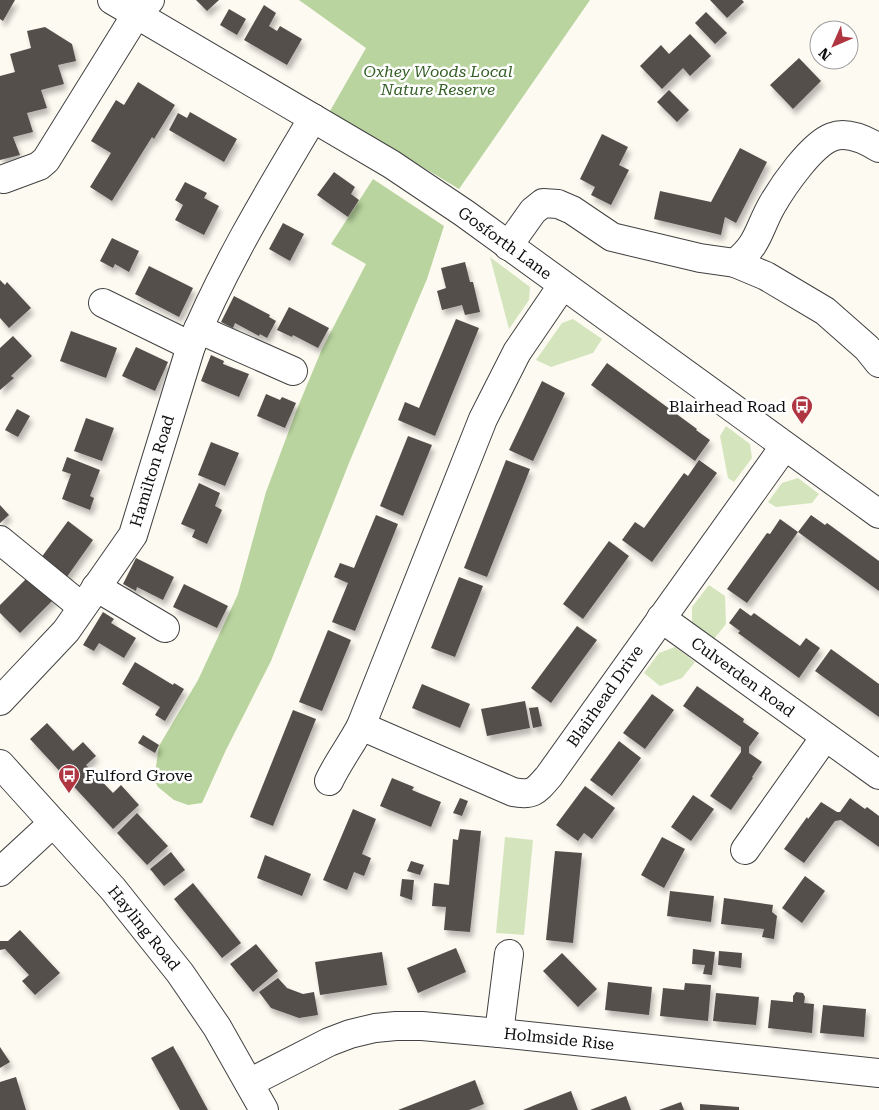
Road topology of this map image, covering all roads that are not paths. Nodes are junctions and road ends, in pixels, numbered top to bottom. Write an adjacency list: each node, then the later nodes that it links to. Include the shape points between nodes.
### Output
1 (112, 0): 2 (street, Gosforth Lane)
2 (143, 7): 3 (street, Gosforth Lane); 5 (street, via 46,160)
3 (313, 118): 6 (street, Gosforth Lane, via 391,164); 10 (street, Hamilton Road, via 232,259)
4 (879, 148): 7 (street, via 850,135 833,136 820,144 785,185 748,253)
5 (4, 180)
6 (508, 246): 7 (street, via 533,211 543,203 558,204 612,237); 8 (street, Gosforth Lane)
7 (736, 263): 11 (street, via 766,276 825,311)
8 (562, 286): 13 (street, Gosforth Lane); 20 (street, via 517,352 483,418)
9 (103, 303): 10 (street)
10 (194, 337): 12 (street); 16 (street, Hamilton Road, via 132,535)
11 (879, 363)
12 (293, 371)
13 (784, 447): 14 (street, Gosforth Lane); 17 (street, Blairhead Drive)
14 (879, 514)
15 (0, 540): 16 (street)
16 (89, 597): 18 (street); 19 (street, Hamilton Road, via 66,630)
17 (661, 618): 20 (street, Blairhead Drive, via 549,776 539,788 525,794 513,792); 21 (street, Culverden Road)
18 (165, 628)
19 (0, 701)
20 (361, 726): 24 (street)
21 (825, 737): 23 (street, Culverden Road); 26 (street)
22 (0, 764): 25 (street, Hayling Road)
23 (879, 775)
24 (329, 781)
25 (53, 823): 27 (street); 31 (street, Hayling Road, via 113,889 180,973 218,1027)
26 (745, 850)
27 (0, 872)
28 (509, 954): 29 (street)
29 (499, 1033): 30 (street, Holmside Rise); 31 (street, Holmside Rise, via 422,1026 375,1028 330,1042)
30 (879, 1073)
31 (249, 1083): 32 (street, Hayling Road)
32 (264, 1110)

